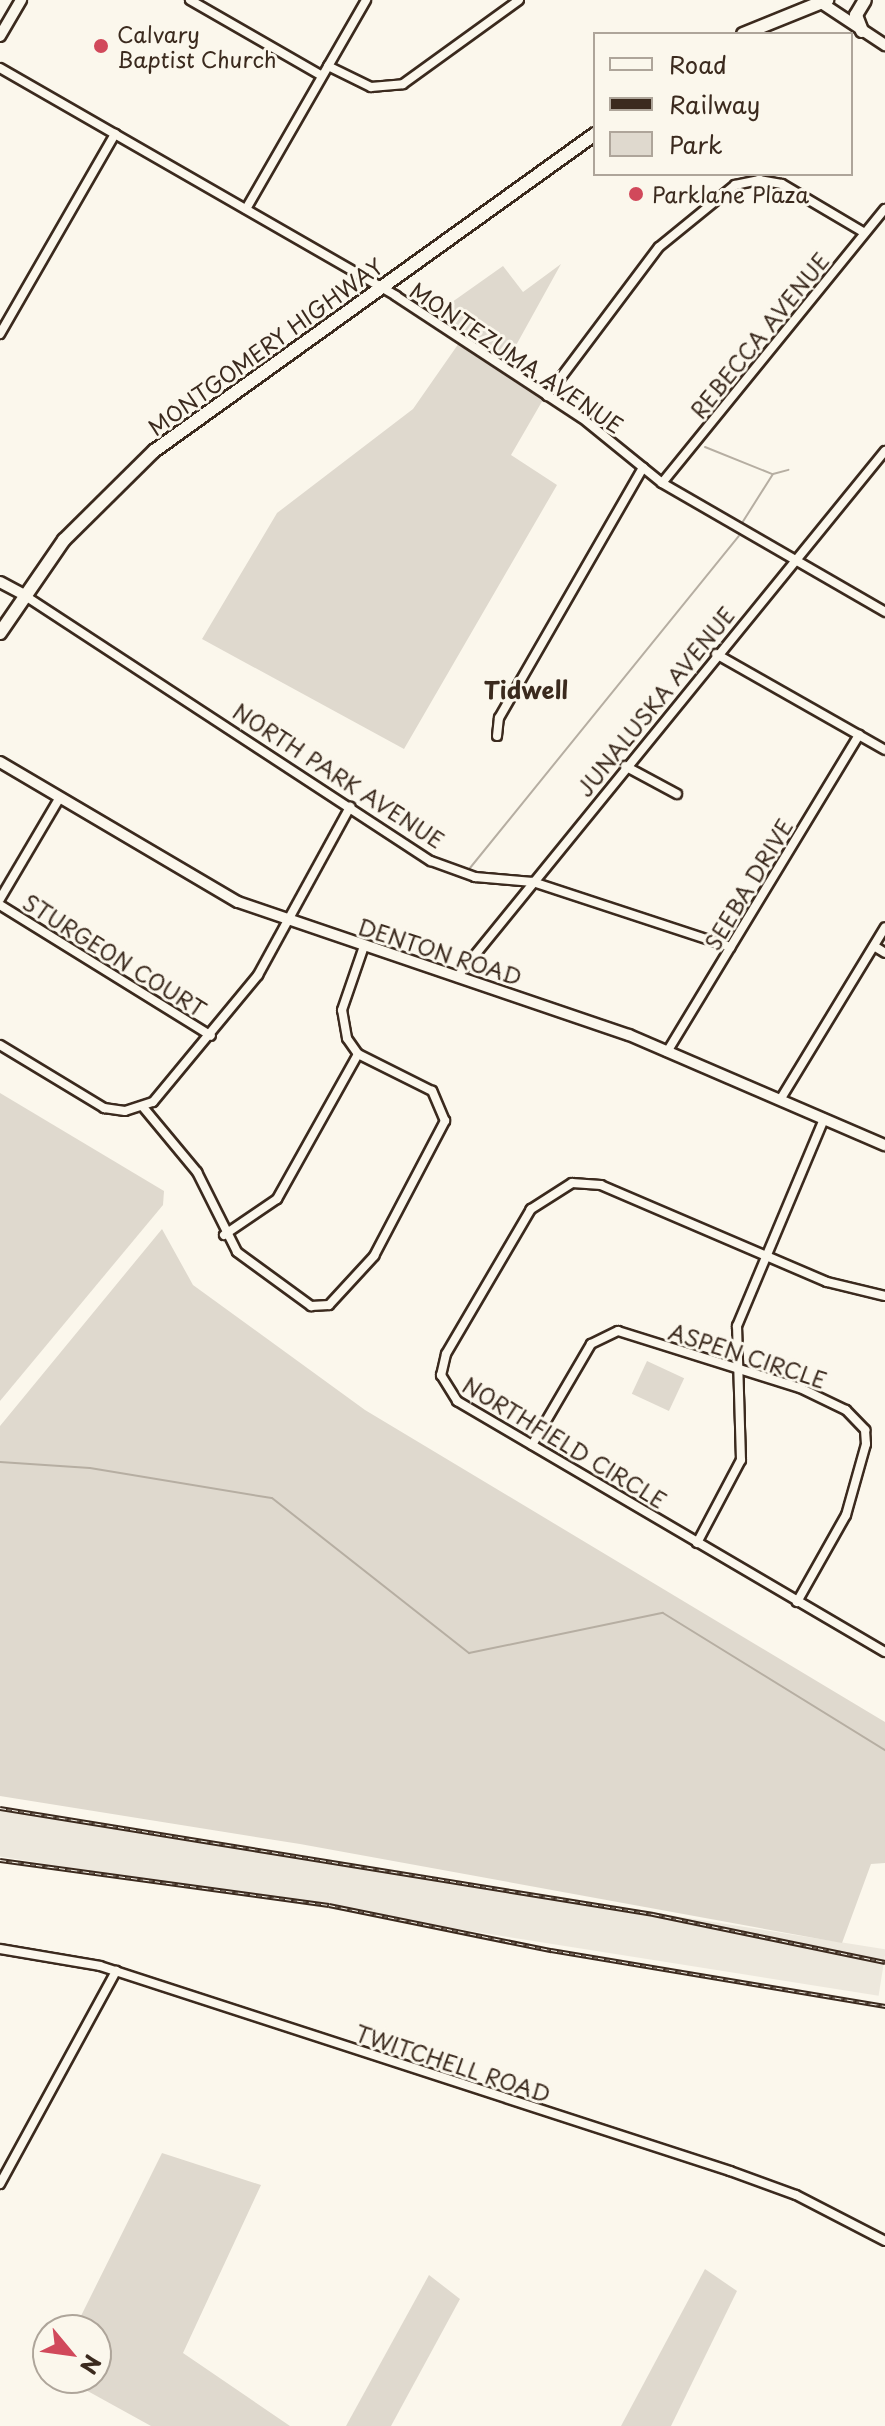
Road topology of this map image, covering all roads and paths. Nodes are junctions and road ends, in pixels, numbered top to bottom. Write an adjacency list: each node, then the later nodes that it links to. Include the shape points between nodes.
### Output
1 (21, 0): 9 (street)
2 (190, 0): 13 (street)
3 (366, 0): 11 (street)
4 (519, 0): 11 (street, via 403,84 371,87)
5 (865, 0): 7 (main road, via 856,15)
6 (821, 1): 7 (street); 8 (main road)
7 (862, 31): 10 (street)
8 (748, 32)
9 (0, 36)
10 (885, 45)
11 (328, 66): 13 (street)
12 (0, 68): 14 (street, MONTEZUMA AVENUE)
13 (322, 76): 16 (street)
14 (115, 134): 16 (street, MONTEZUMA AVENUE); 20 (street)
15 (593, 135): 19 (main road, MONTGOMERY HIGHWAY)
16 (246, 209): 19 (street, MONTEZUMA AVENUE)
17 (885, 209): 18 (street, REBECCA AVENUE)
18 (865, 233): 21 (street, via 782,184 759,180 735,185 659,247); 24 (street, REBECCA AVENUE)
19 (379, 288): 21 (street, MONTEZUMA AVENUE); 27 (main road, MONTGOMERY HIGHWAY, via 132,469 64,540)
20 (0, 334)
21 (547, 396): 23 (street, MONTEZUMA AVENUE)
22 (885, 451): 25 (street, JUNALUSKA AVENUE)
23 (643, 468): 24 (street, MONTEZUMA AVENUE); 32 (street, via 499,718)
24 (662, 483): 25 (street, MONTEZUMA AVENUE)
25 (795, 560): 28 (street, MONTEZUMA AVENUE); 30 (street, JUNALUSKA AVENUE)
26 (0, 582): 27 (street, NORTH PARK AVENUE)
27 (24, 595): 29 (main road, MONTGOMERY HIGHWAY); 38 (street, NORTH PARK AVENUE)
28 (885, 612)
29 (0, 633)
30 (716, 654): 31 (street); 35 (street, JUNALUSKA AVENUE)
31 (859, 735): 33 (street); 45 (street, SEEBA DRIVE)
32 (497, 736)
33 (885, 750)
34 (0, 762): 37 (street, DENTON ROAD)
35 (625, 766): 36 (street); 39 (street, JUNALUSKA AVENUE)
36 (677, 794)
37 (59, 799): 40 (street); 41 (street, DENTON ROAD, via 194,882)
38 (350, 807): 39 (street, NORTH PARK AVENUE, via 447,869); 41 (street)
39 (533, 882): 45 (street, NORTH PARK AVENUE); 47 (street, JUNALUSKA AVENUE)
40 (0, 902): 48 (street, STURGEON COURT)
41 (283, 920): 43 (street, DENTON ROAD); 48 (street, via 263,968)
42 (885, 927): 44 (street)
43 (364, 946): 47 (street, DENTON ROAD); 51 (street, via 342,1010 343,1030)
44 (874, 946): 46 (street); 52 (street)
45 (731, 947): 50 (street, SEEBA DRIVE)
46 (885, 953)
47 (457, 977): 50 (street, DENTON ROAD)
48 (211, 1036): 53 (street, via 159,1098)
49 (0, 1045): 53 (street, via 104,1108)
50 (667, 1052): 52 (street, DENTON ROAD)
51 (358, 1054): 56 (street, via 277,1199); 56 (street, via 432,1091 445,1113 416,1184 363,1270 337,1299 317,1309 243,1258)
52 (780, 1100): 54 (street, DENTON ROAD)
53 (143, 1107): 56 (street, via 197,1172)
54 (824, 1119): 55 (street, DENTON ROAD); 57 (street)
55 (885, 1145)
56 (224, 1235)
57 (765, 1256): 58 (street, NORTHFIELD CIRCLE); 59 (street, via 737,1326); 60 (street, NORTHFIELD CIRCLE, via 601,1185 572,1183 543,1196 441,1369 453,1398)
58 (885, 1296)
59 (737, 1369): 60 (street, ASPEN CIRCLE, via 627,1332 603,1334 591,1344); 61 (street, via 741,1460); 62 (street, ASPEN CIRCLE, via 832,1402 855,1417 867,1436 846,1515)
60 (532, 1445): 61 (street, NORTHFIELD CIRCLE)
61 (697, 1543): 62 (street, NORTHFIELD CIRCLE)
62 (797, 1602): 63 (street, NORTHFIELD CIRCLE)
63 (885, 1652)
64 (0, 1949): 65 (street, TWITCHELL ROAD)
65 (116, 1971): 66 (street); 67 (street, TWITCHELL ROAD, via 758,2180)
66 (0, 2184)
67 (885, 2241)

